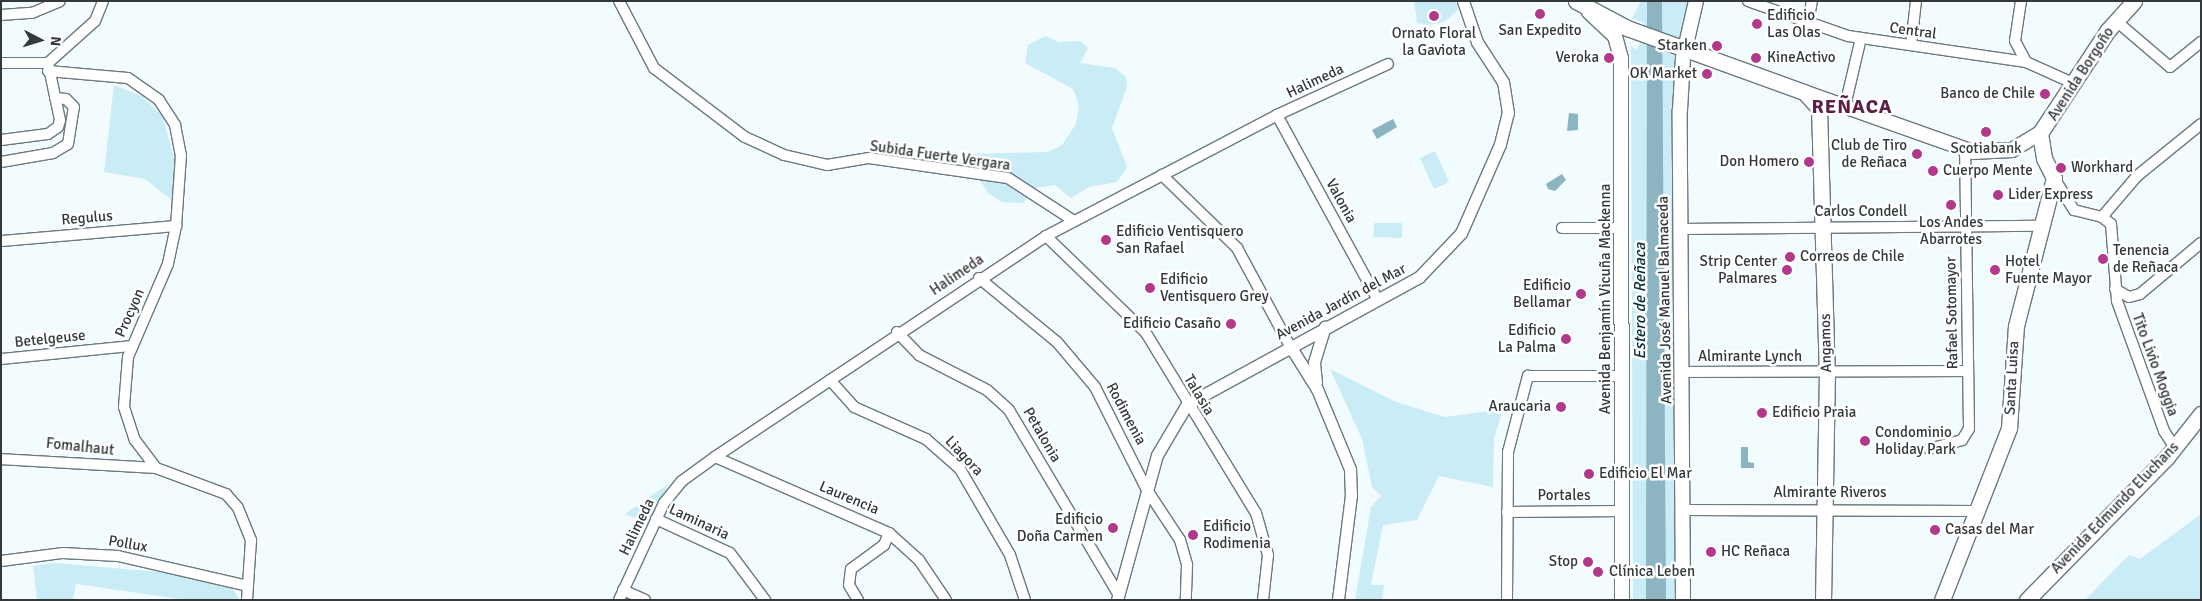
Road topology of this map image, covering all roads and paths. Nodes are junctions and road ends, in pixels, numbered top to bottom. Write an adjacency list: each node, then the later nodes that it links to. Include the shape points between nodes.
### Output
1 (60, 1): 13 (street, via 32,13)
2 (103, 1): 25 (street, via 95,22)
3 (619, 1): 39 (street, Subida Fuerte Vergara, via 654,68 744,137 784,155 827,165 869,158 1008,178)
4 (1463, 1): 52 (street, Avenida Jardín del Mar, via 1472,33 1505,89 1506,125 1455,242 1428,270)
5 (1576, 1): 12 (main road, Avenida Borgoño)
6 (1696, 1): 20 (main road, Avenida José Manuel Balmaceda)
7 (1748, 1): 15 (street, Central)
8 (1812, 1): 15 (street)
9 (1916, 1): 19 (street)
10 (2021, 1): 17 (street)
11 (2134, 1): 14 (main road, Avenida Borgoño)
12 (1588, 11): 20 (main road, Avenida Borgoño); 45 (main road, Avenida Benjamín Vicuña Mackenna, via 1615,36 1622,58)
13 (1, 15)
14 (2115, 20): 18 (street, via 2170,67); 26 (main road, Avenida Borgoño)
15 (1808, 23): 16 (street, Central)
16 (1861, 38): 19 (street, Central); 29 (street)
17 (2016, 41): 21 (street); 22 (street)
18 (2201, 42)
19 (1911, 45): 21 (street, Central)
20 (1678, 46): 27 (main road, Avenida Borgoño); 46 (main road, Avenida José Manuel Balmaceda)
21 (1998, 58): 22 (street, Central)
22 (2026, 62): 26 (street, Central)
23 (1, 63): 25 (street, Procyon)
24 (1388, 64): 30 (street, Halimeda)
25 (48, 67): 28 (street); 40 (street, Procyon, via 119,75 159,100 180,144)
26 (2075, 84): 32 (main road, Avenida Borgoño)
27 (1804, 92): 29 (main road, Avenida Borgoño); 42 (main road, Angamos, via 1816,103 1822,119)
28 (55, 98): 33 (street, via 60,120 55,130); 35 (street, via 66,98 74,107 68,144 54,153)
29 (1845, 106): 34 (main road, Avenida Borgoño)
30 (1277, 116): 36 (street, Halimeda); 52 (street, Valonia)
31 (2201, 124): 38 (street, via 2137,176)
32 (2040, 133): 34 (main road, Avenida Borgoño, via 2004,152); 37 (main road, via 2044,158)
33 (1, 140)
34 (1965, 150): 43 (street, Rafael Sotomayor)
35 (1, 162)
36 (1162, 175): 39 (street, Halimeda); 56 (street, via 1237,248)
37 (2054, 178): 38 (street, via 2074,210); 41 (main road, Santa Luisa)
38 (2102, 217): 51 (street, Tito Livio Moggia, via 2112,230)
39 (1074, 222): 47 (street, Halimeda)
40 (176, 226): 48 (street, Regulus); 55 (street, Procyon, via 168,264)
41 (2041, 226): 43 (street, Carlos Condell); 74 (main road, Santa Luisa, via 2016,326 2009,428)
42 (1824, 227): 43 (street, Carlos Condell); 46 (street, Carlos Condell); 59 (main road, Angamos)
43 (1966, 227): 60 (street, Rafael Sotomayor)
44 (1562, 228): 45 (street)
45 (1622, 228): 61 (main road, Avenida Benjamín Vicuña Mackenna)
46 (1681, 229): 58 (main road, Avenida José Manuel Balmaceda)
47 (1046, 236): 50 (street, Halimeda); 64 (street, Talasia, via 1132,316)
48 (1, 241)
49 (2201, 244): 51 (street, via 2140,294 2129,297)
50 (979, 278): 54 (street, Halimeda); 71 (street, Rodimenia, via 1042,329 1083,371 1114,420)
51 (2115, 289): 66 (street, Tito Livio Moggia, via 2149,394)
52 (1378, 300): 53 (street, Avenida Jardín del Mar)
53 (1325, 327): 56 (street, Avenida Jardín del Mar); 63 (street, via 1314,362)
54 (897, 332): 62 (street, Halimeda); 82 (street, Petalonia, via 918,355 987,390 1009,410)
55 (132, 346): 57 (street, Betelgeuse); 70 (street, Procyon, via 124,377 124,406 135,440)
56 (1290, 346): 63 (street); 64 (street, Avenida Jardín del Mar)
57 (1, 358)
58 (1683, 372): 59 (street, Almirante Lynch); 73 (main road, Avenida José Manuel Balmaceda)
59 (1827, 372): 60 (street, Almirante Lynch); 72 (main road, Angamos)
60 (1968, 372): 67 (street, Rafael Sotomayor, via 1968,433 1962,440)
61 (1622, 376): 75 (main road, Avenida Benjamín Vicuña Mackenna); 76 (street, via 1528,376 1510,436)
62 (830, 380): 68 (street, Halimeda); 88 (street, Liagora, via 854,408 921,436 960,469 1010,555)
63 (1317, 388): 91 (street, via 1343,445 1351,482)
64 (1187, 404): 71 (street, Avenida Jardín del Mar, via 1162,444); 90 (street, Talasia, via 1260,523 1268,568)
65 (2201, 414): 66 (main road, Avenida Edmundo Eluchans)
66 (2175, 448): 97 (main road, Avenida Edmundo Eluchans)
67 (1929, 449)
68 (716, 456): 77 (street, Halimeda, via 675,488); 78 (street, Laurencia)
69 (1, 459): 70 (street, Fomalhaut)
70 (156, 468): 80 (street, via 226,494 238,508 251,540)
71 (1147, 490): 82 (street, Avenida Jardín del Mar); 89 (street, Rodimenia, via 1183,548 1188,575)
72 (1827, 508): 73 (street, Almirante Riveros); 74 (street, Almirante Riveros); 95 (main road, Angamos)
73 (1684, 510): 94 (main road, Avenida José Manuel Balmaceda)
74 (1976, 510): 96 (main road, Santa Luisa)
75 (1622, 511): 76 (street, Portales); 93 (main road, Avenida Benjamín Vicuña Mackenna)
76 (1507, 512): 92 (street)
77 (656, 519): 81 (street, Halimeda); 85 (street, Laminaria, via 730,553)
78 (889, 533): 86 (street, via 884,544 850,569 849,585); 87 (street, Laurencia, via 919,560)
79 (1, 561): 80 (street, Pollux, via 63,553 118,556)
80 (248, 586): 83 (street)
81 (621, 595): 84 (street)
82 (1118, 597)
83 (247, 600)
84 (645, 600)
85 (765, 600)
86 (858, 600)
87 (946, 600)
88 (1025, 600)
89 (1186, 600)
90 (1263, 600)
91 (1338, 600)
92 (1507, 600)
93 (1622, 600)
94 (1683, 600)
95 (1824, 600)
96 (1942, 600)
97 (2027, 600)

